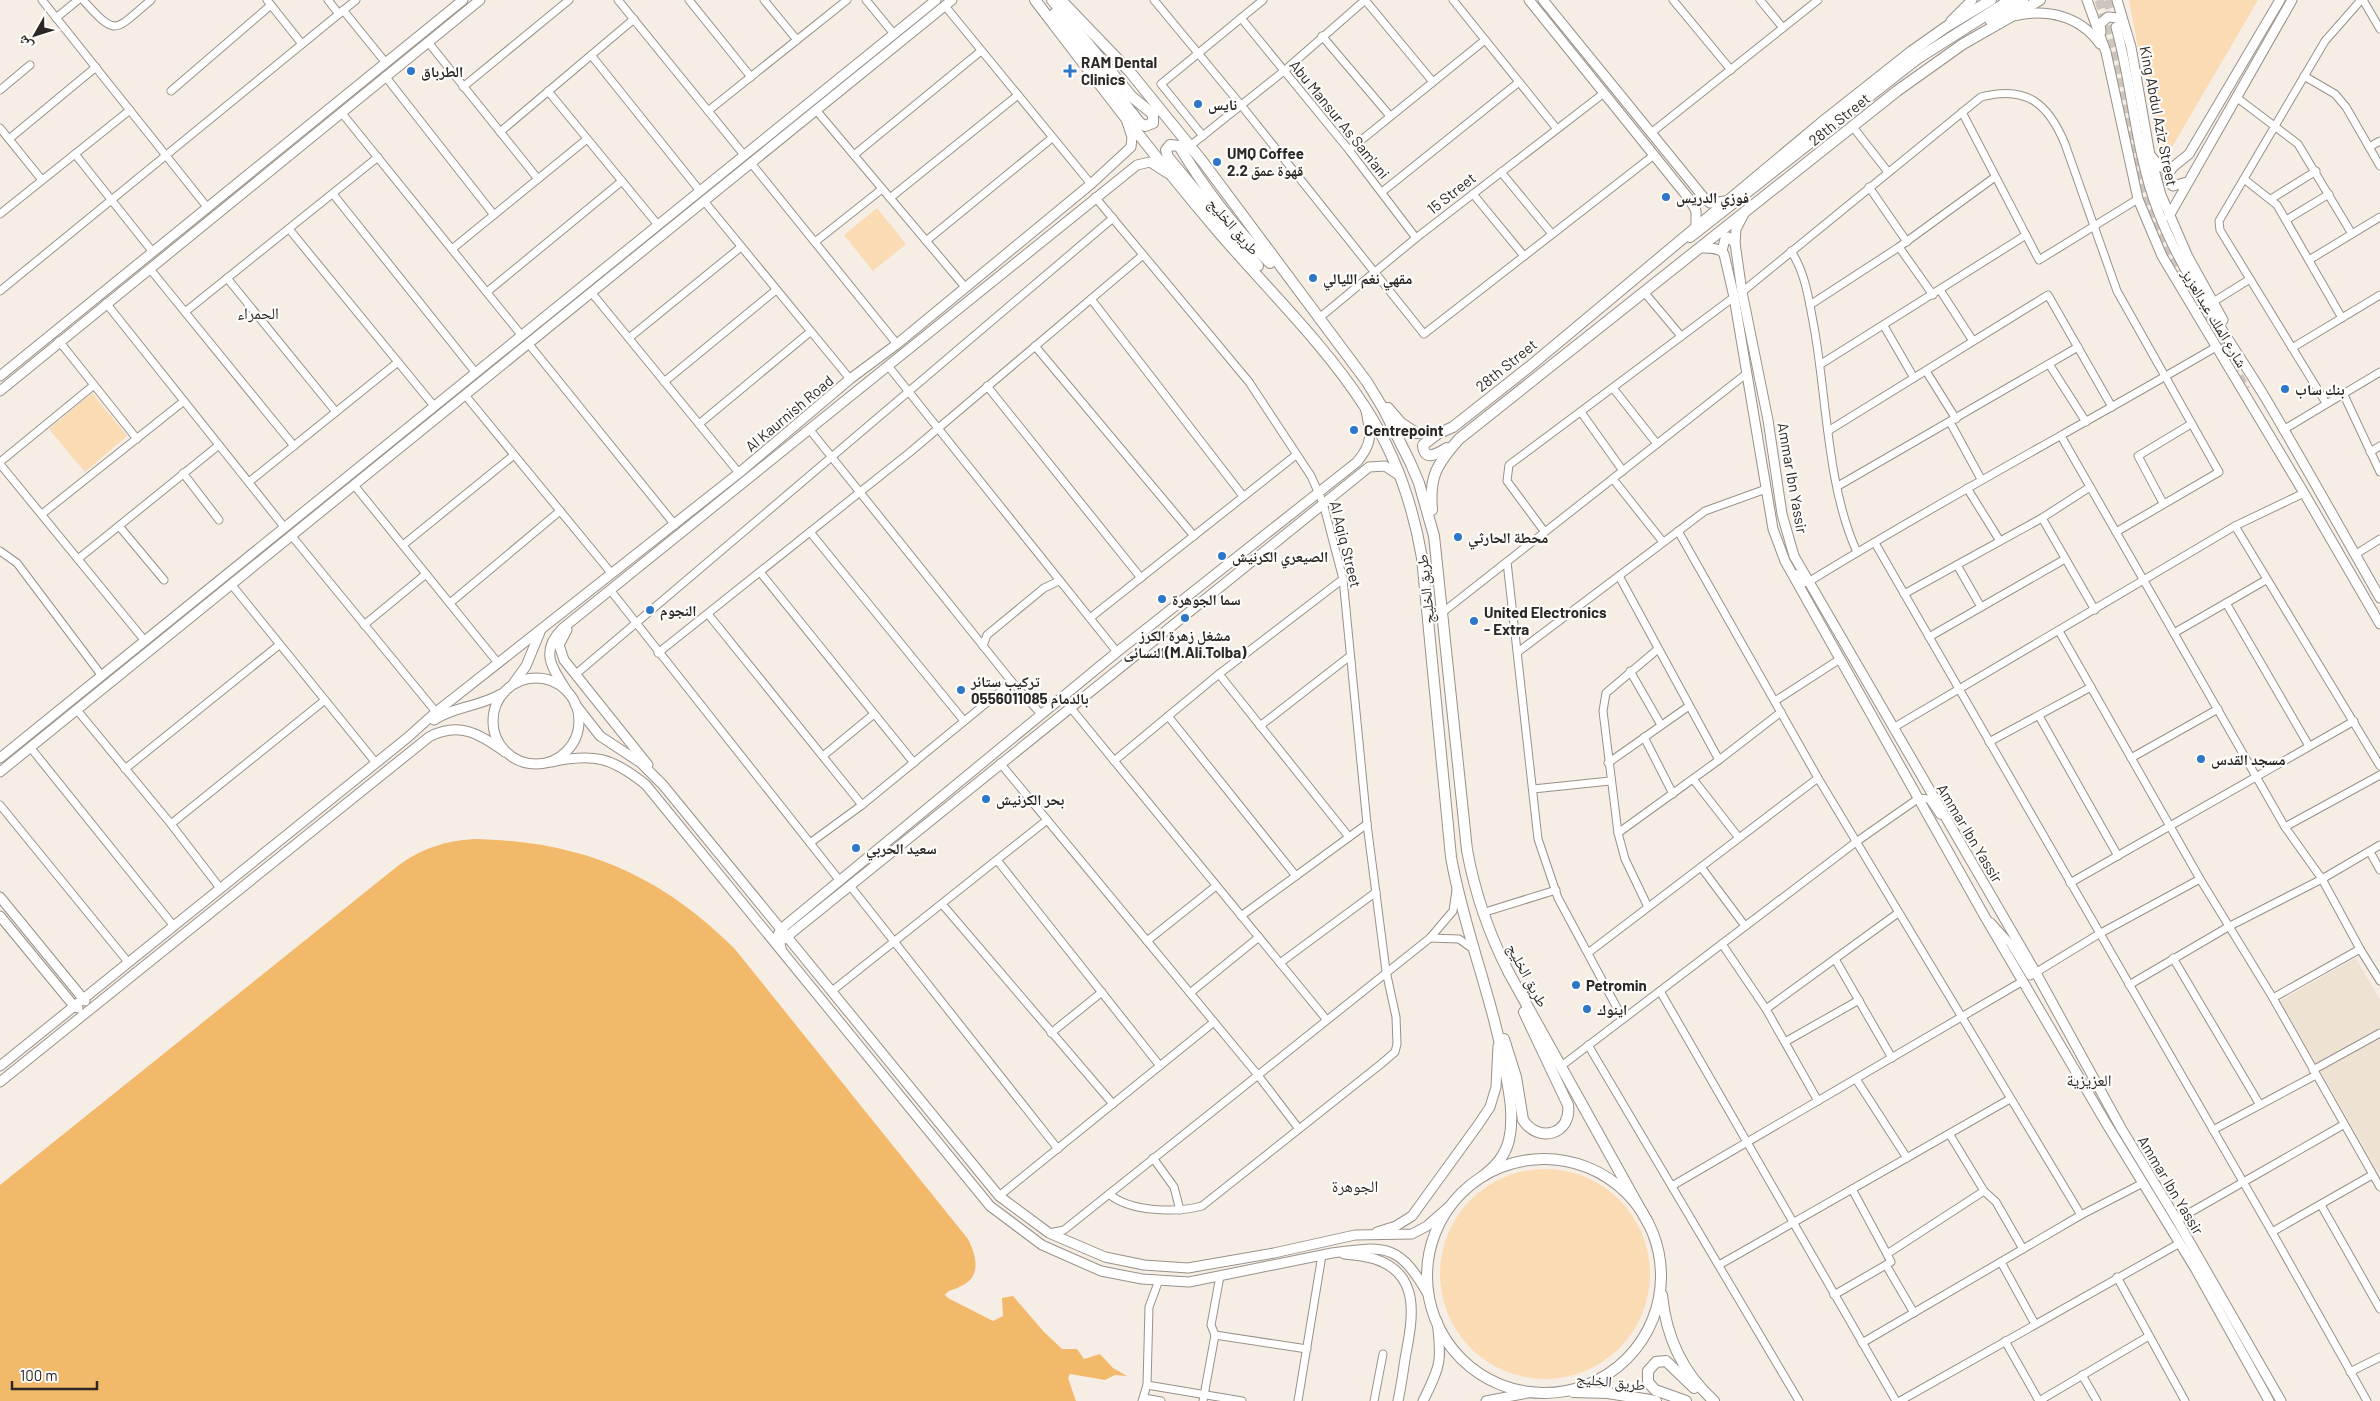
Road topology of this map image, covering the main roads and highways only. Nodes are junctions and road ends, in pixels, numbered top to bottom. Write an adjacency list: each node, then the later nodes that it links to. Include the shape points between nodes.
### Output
1 (1035, 0): 12 (main road, طريق الخليج, via 1173,178)
2 (1043, 0): 3 (main road, via 1140,123 1145,126 1153,124 1153,114 1132,96)
3 (1052, 0)
4 (1061, 0): 11 (main road, طريق الخليج, via 1130,72 1190,146)
5 (1991, 0): 9 (main road, 28th Street, via 1912,51)
6 (2010, 0): 9 (main road, 28th Street, via 1918,59 1699,232)
7 (2025, 0): 10 (main road, 28th Street, via 1904,78 1704,237)
8 (2040, 0): 10 (main road, 28th Street, via 1937,62)
9 (1661, 255): 14 (main road, 28th Street, via 1529,367 1453,427)
10 (1666, 276): 15 (main road, 28th Street)
11 (1292, 285): 12 (main road, via 1252,245 1196,175 1179,146 1168,146 1168,157 1272,283); 13 (main road, طريق الخليج)
12 (1297, 321): 18 (main road, طريق الخليج, via 1366,408 1400,476 1414,517 1422,558 1451,857)
13 (1367, 382): 14 (main road, via 1408,429); 16 (main road, طريق الخليج, via 1414,469)
14 (1437, 434): 15 (main road, via 1423,445 1428,455 1436,456)
15 (1459, 439): 16 (main road, 28th Street, via 1440,461 1434,476 1431,496)
16 (1434, 536): 17 (main road, طريق الخليج, via 1472,880)
17 (1508, 974): 18 (main road, via 1568,1105 1565,1122 1556,1132 1537,1133 1523,1120 1511,1058); 20 (main road, طريق الخليج)
18 (1486, 992): 19 (main road, طريق الخليج, via 1509,1090 1510,1133 1499,1162)
19 (1483, 1176): 20 (main road, via 1512,1163 1528,1160 1576,1163 1617,1184); 22 (main road, via 1461,1193 1435,1233 1428,1271 1429,1296 1437,1321 1453,1348 1475,1370 1502,1385 1533,1392)
20 (1648, 1223): 21 (main road, via 1655,1239)
21 (1661, 1274): 22 (main road, via 1654,1316 1643,1339 1628,1358 1599,1379); 25 (main road, via 1672,1342 1695,1383)
22 (1562, 1391): 23 (main road, طريق الخليج, via 1608,1393)
23 (1656, 1401)
24 (1686, 1401): 25 (main road, via 1651,1386 1647,1376 1652,1366 1661,1360 1670,1363 1689,1385)
25 (1714, 1401)

